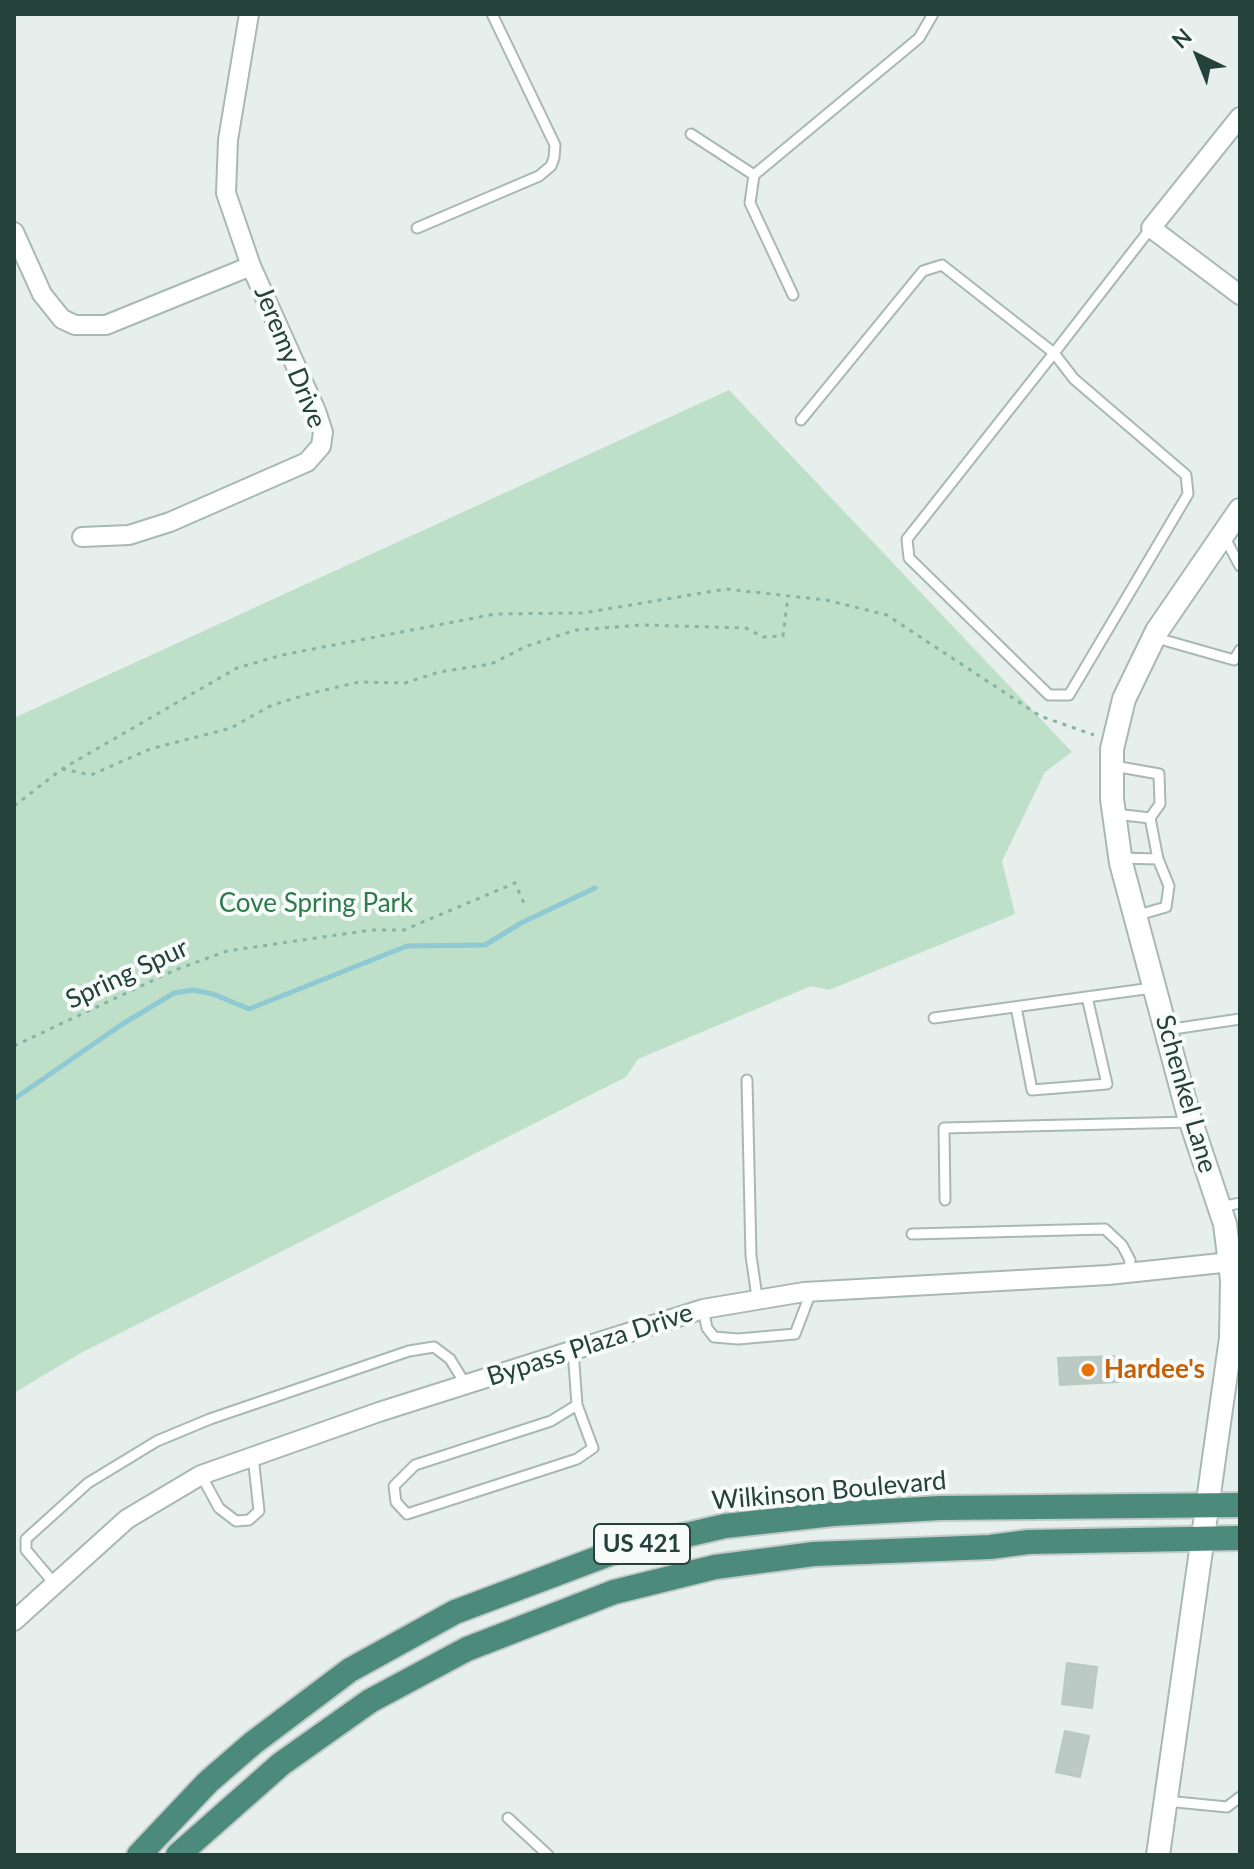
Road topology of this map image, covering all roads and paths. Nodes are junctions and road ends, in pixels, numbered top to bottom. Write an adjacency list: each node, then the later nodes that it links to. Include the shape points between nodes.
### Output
1 (249, 14): 10 (street, Jeremy Drive, via 225,181)
2 (492, 14): 7 (lane, via 555,145 554,158 539,176)
3 (933, 14): 6 (lane, via 919,38)
4 (1240, 117): 8 (street)
5 (691, 134): 6 (lane)
6 (754, 175): 11 (lane, via 750,203)
7 (417, 228)
8 (1151, 228): 12 (street); 13 (lane)
9 (14, 232): 10 (street, via 42,294 62,319 75,325 106,325)
10 (251, 266): 17 (street, Jeremy Drive, via 316,411 323,432 319,450 300,465 160,526 117,537)
11 (793, 295)
12 (1240, 295)
13 (1054, 353): 13 (lane, via 907,539 909,558 1049,695 1069,695 1188,494 1186,475 1074,379); 14 (lane, via 942,265 923,271)
14 (801, 420)
15 (1240, 510): 16 (street, Schenkel Lane)
16 (1223, 533): 18 (lane); 20 (street, Schenkel Lane)
17 (82, 537)
18 (1240, 566)
19 (789, 595): 22 (path, via 887,615 1040,716); 24 (path, via 726,589 583,613 495,614 282,655 237,668); 24 (path, via 783,636 763,637 746,628 642,625 576,630 491,664 405,683 359,682 312,693 272,705 231,728 150,749 91,775)
20 (1153, 637): 21 (lane, via 1234,660); 22 (street, Schenkel Lane, via 1124,699)
21 (1240, 650)
22 (1113, 741): 23 (street, Schenkel Lane)
23 (1113, 766): 26 (street, Schenkel Lane); 27 (lane, via 1159,774 1160,804)
24 (62, 769): 25 (path)
25 (14, 806)
26 (1113, 814): 27 (lane); 28 (street, Schenkel Lane)
27 (1150, 818): 29 (lane)
28 (1120, 858): 29 (lane); 31 (street, Schenkel Lane)
29 (1158, 859): 31 (lane, via 1169,886 1166,907)
30 (524, 903): 38 (path, Spring Spur, via 515,883 404,930 227,951)
31 (1135, 916): 32 (street, Schenkel Lane)
32 (1156, 987): 33 (lane); 37 (street, Schenkel Lane)
33 (1087, 997): 34 (lane); 34 (lane, via 1107,1084 1032,1090)
34 (1016, 1007): 35 (lane)
35 (934, 1018)
36 (1240, 1019): 37 (lane)
37 (1166, 1030): 40 (street, Schenkel Lane)
38 (14, 1046)
39 (747, 1080): 47 (lane, via 751,1256)
40 (1191, 1122): 41 (lane, via 944,1128); 42 (street, Schenkel Lane)
41 (945, 1200)
42 (1230, 1205): 44 (street, Schenkel Lane)
43 (912, 1234): 45 (lane, via 1105,1229 1122,1245 1130,1260)
44 (1235, 1261): 45 (street, Bypass Plaza Drive); 55 (street, Schenkel Lane, via 1231,1338)
45 (1129, 1273): 46 (street, Bypass Plaza Drive)
46 (811, 1292): 47 (street, Bypass Plaza Drive); 48 (lane, via 795,1334 714,1337)
47 (757, 1297): 48 (street, Bypass Plaza Drive)
48 (703, 1309): 49 (street, Bypass Plaza Drive)
49 (573, 1350): 50 (street, Bypass Plaza Drive); 51 (lane)
50 (466, 1385): 52 (street, Bypass Plaza Drive); 58 (lane, via 450,1359 434,1347 409,1351 157,1441 88,1483 26,1539 26,1550)
51 (577, 1405): 51 (lane, via 551,1421 415,1465 394,1486 396,1502 407,1514 577,1459 593,1448)
52 (253, 1455): 53 (street, Bypass Plaza Drive); 53 (lane, via 259,1511 249,1520 236,1521 219,1508)
53 (201, 1475): 58 (street, Bypass Plaza Drive, via 127,1519)
54 (1240, 1505): 55 (highway, Wilkinson Boulevard / US 421)
55 (1208, 1506): 57 (street, Schenkel Lane); 63 (highway, Wilkinson Boulevard / US 421, via 833,1514 725,1526 563,1568 455,1612 350,1670 230,1762)
56 (1240, 1538): 57 (highway, US 421)
57 (1204, 1539): 61 (street, Schenkel Lane); 64 (highway, US 421, via 814,1554 715,1567 614,1592 479,1644 370,1701 270,1772)
58 (53, 1582): 59 (street, Bypass Plaza Drive)
59 (14, 1621)
60 (1240, 1797): 61 (lane, via 1227,1807)
61 (1166, 1801): 66 (street, Schenkel Lane)
62 (508, 1818): 65 (lane)
63 (139, 1855)
64 (178, 1855)
65 (548, 1855)
66 (1158, 1855)

